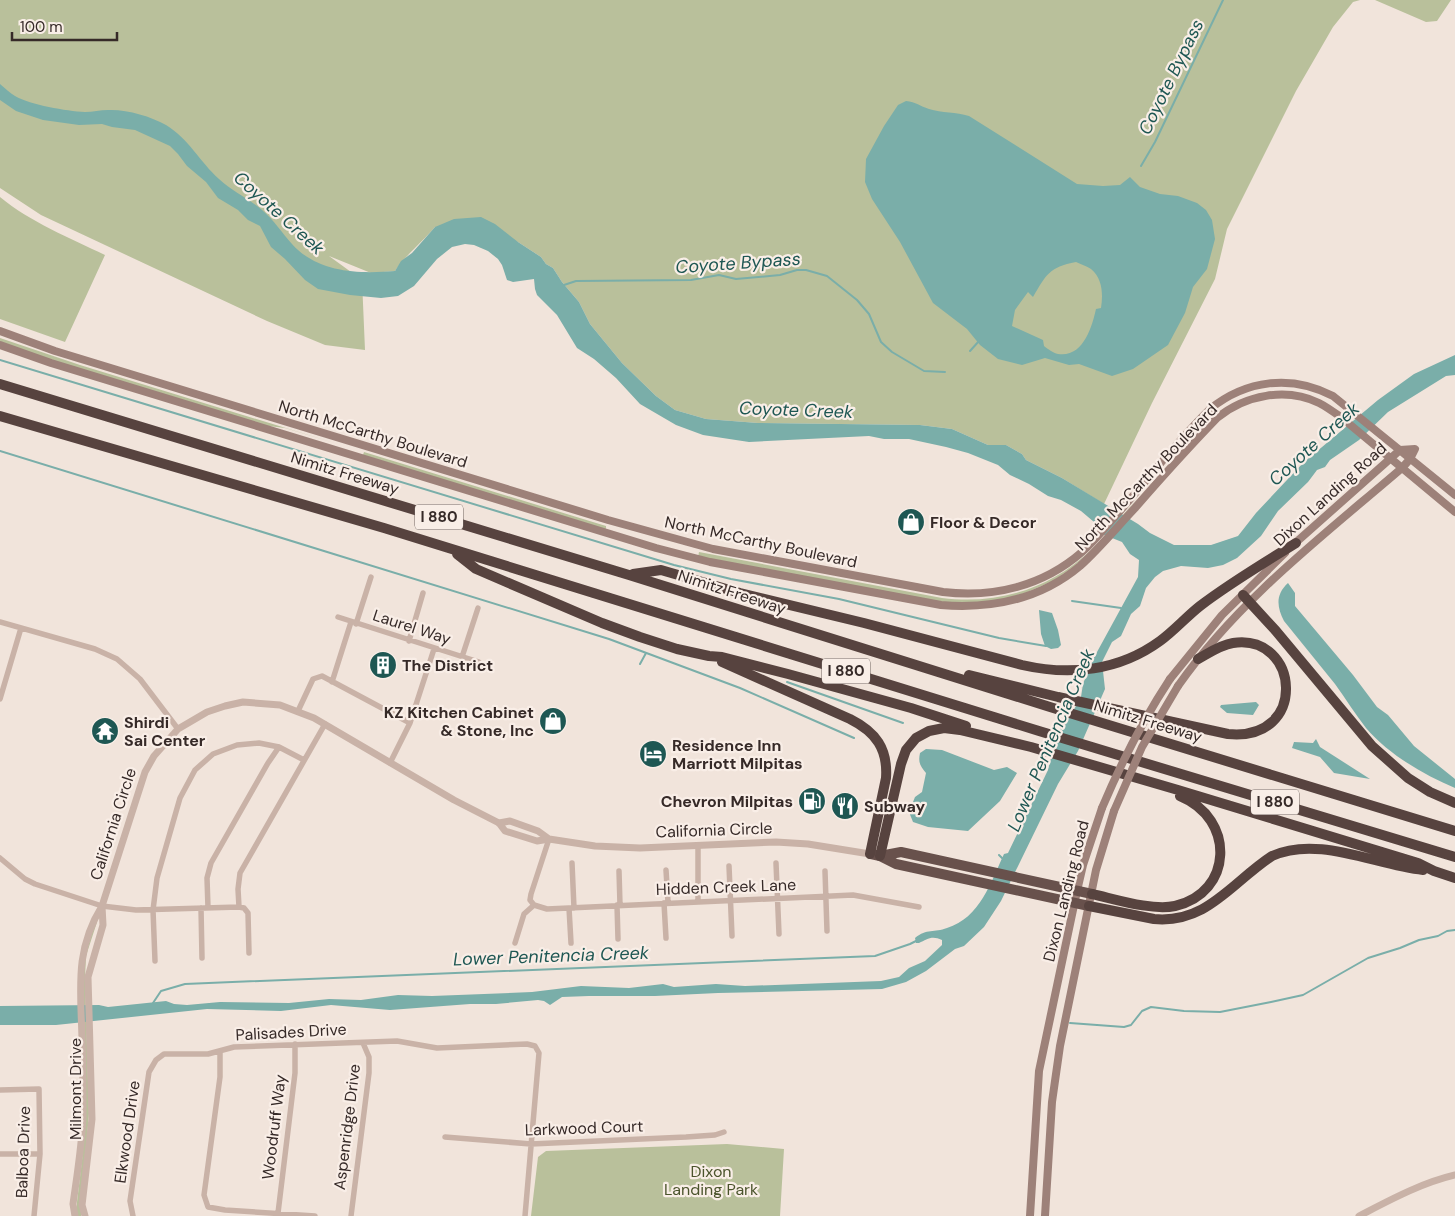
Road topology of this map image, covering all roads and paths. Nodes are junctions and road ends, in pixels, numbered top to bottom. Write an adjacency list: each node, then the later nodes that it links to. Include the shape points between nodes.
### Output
1 (0, 331): 7 (main road, North McCarthy Boulevard)
2 (0, 345): 9 (main road, North McCarthy Boulevard)
3 (0, 384): 20 (highway, Nimitz Freeway / I 880)
4 (1210, 409): 6 (main road); 8 (main road, North McCarthy Boulevard, via 1242,389 1278,382 1302,385 1323,391 1351,409); 19 (main road, North McCarthy Boulevard, via 1090,545 1062,567 1041,578 1009,590 976,594 944,592)
5 (0, 416): 18 (highway, I 880)
6 (1217, 418): 10 (main road, North McCarthy Boulevard, via 1246,401 1278,395 1300,397 1318,403 1342,418); 22 (main road, North McCarthy Boulevard, via 1099,548 1068,575 1046,588 1013,600 965,606 941,605)
7 (354, 442): 9 (main road); 14 (main road, North McCarthy Boulevard)
8 (1400, 450): 10 (main road, Dixon Landing Road); 11 (main road, Dixon Landing Road, via 1415,448)
9 (351, 455): 15 (main road, North McCarthy Boulevard)
10 (1390, 458): 12 (main road, North McCarthy Boulevard); 17 (main road, Dixon Landing Road)
11 (1410, 459): 12 (main road, Dixon Landing Road); 13 (main road)
12 (1402, 468): 16 (main road, North McCarthy Boulevard); 24 (main road, Dixon Landing Road)
13 (1455, 495)
14 (535, 498): 15 (main road); 19 (main road, North McCarthy Boulevard, via 689,544)
15 (532, 510): 22 (main road, North McCarthy Boulevard, via 670,552)
16 (1455, 512)
17 (1296, 543): 20 (highway, via 1201,606 1160,641 1137,655 1115,664 1066,672 1041,670 864,622 740,594 661,570); 24 (main road, Dixon Landing Road)
18 (451, 550): 33 (highway, via 476,569 602,623 677,649); 54 (highway, I 880)
19 (796, 565): 22 (main road)
20 (629, 575): 32 (highway, Nimitz Freeway / I 880)
21 (371, 577): 28 (street)
22 (794, 578)
23 (423, 593): 30 (street)
24 (1247, 598): 35 (main road, Dixon Landing Road); 48 (highway, via 1372,746 1408,778); 64 (main road, Dixon Landing Road, bridge, via 1222,615 1170,679 1131,742 1102,808)
25 (478, 608): 34 (street)
26 (338, 617): 28 (street, Laurel Way)
27 (0, 622): 29 (street)
28 (354, 623): 30 (street, Laurel Way); 37 (street)
29 (21, 628): 38 (street); 42 (street, via 95,649 117,659 140,679)
30 (409, 641): 31 (street, Laurel Way)
31 (434, 649): 34 (street, Laurel Way); 40 (street)
32 (876, 653): 35 (highway, via 1056,697 1236,734 1261,730 1280,713 1286,698 1286,681 1270,652 1239,642); 50 (highway, Nimitz Freeway / I 880)
33 (709, 656): 44 (highway, via 911,708); 53 (highway, via 850,718 876,738 883,752 886,773)
34 (462, 657): 36 (street, Laurel Way)
35 (1198, 659): 65 (main road, Dixon Landing Road, bridge, via 1142,747 1114,811)
36 (479, 662)
37 (332, 682): 39 (street, via 322,676 313,679); 40 (street)
38 (0, 699)
39 (298, 710): 41 (street, California Circle); 42 (street, California Circle, via 243,702 207,712)
40 (410, 723): 46 (street)
41 (325, 724): 45 (street); 46 (street, California Circle)
42 (178, 729): 74 (street, California Circle, via 154,756 145,772)
43 (279, 747): 45 (street); 79 (street, via 211,863 207,878); 81 (street, via 259,743 238,745 213,754 195,770 180,798 157,878)
44 (1031, 747): 47 (highway); 53 (highway, via 944,728 916,738 906,750 901,764)
45 (304, 760): 77 (street, via 240,874)
46 (390, 763): 49 (street, California Circle)
47 (1140, 780): 62 (highway, via 1418,863); 65 (highway, via 1186,798 1206,812 1219,838 1220,857 1215,874 1198,895 1173,906 1158,908)
48 (1455, 803)
49 (499, 823): 51 (street, California Circle, via 510,821); 51 (street, California Circle, via 505,831 537,841)
50 (1455, 831)
51 (549, 838): 52 (street, California Circle, via 618,848); 72 (street, via 530,894)
52 (698, 845): 53 (street, California Circle, via 801,843); 68 (street)
53 (875, 855): 64 (highway, California Circle, via 900,852); 70 (highway, California Circle, via 896,864)
54 (1455, 856)
55 (0, 858): 74 (street, via 35,884)
56 (572, 863): 80 (street)
57 (776, 864): 67 (street)
58 (729, 866): 69 (street)
59 (666, 870): 71 (street)
60 (619, 871): 73 (street)
61 (824, 871): 66 (street)
62 (1434, 872): 63 (highway); 76 (highway, via 1299,848 1272,856 1207,907 1185,917 1159,919)
63 (1455, 878)
64 (1077, 891): 65 (highway, California Circle); 70 (main road, Dixon Landing Road)
65 (1092, 894): 76 (main road, Dixon Landing Road)
66 (825, 897): 67 (street, Hidden Creek Lane); 75 (street, Hidden Creek Lane, via 853,895); 82 (street)
67 (778, 899): 69 (street, Hidden Creek Lane); 83 (street)
68 (698, 901): 69 (street, Hidden Creek Lane); 71 (street, Hidden Creek Lane)
69 (731, 901): 84 (street)
70 (1074, 902): 76 (highway, California Circle); 112 (main road, Dixon Landing Road, via 1039,1071)
71 (666, 903): 73 (street, Hidden Creek Lane); 85 (street)
72 (534, 905): 80 (street, Hidden Creek Lane, via 547,909); 87 (street, via 524,914)
73 (619, 905): 80 (street, Hidden Creek Lane); 86 (street)
74 (102, 906): 81 (street); 92 (street, California Circle, via 92,922 82,961)
75 (919, 906)
76 (1089, 906): 113 (main road, Dixon Landing Road, via 1060,1046 1052,1102)
77 (239, 907): 79 (street); 89 (street, via 248,913)
78 (201, 908): 79 (street); 81 (street); 90 (street)
79 (208, 908)
80 (571, 908): 88 (street)
81 (153, 910): 91 (street)
82 (827, 931)
83 (779, 934)
84 (732, 936)
85 (666, 938)
86 (618, 939)
87 (514, 943)
88 (570, 943)
89 (250, 953)
90 (202, 958)
91 (155, 961)
92 (84, 992): 93 (street, Milmont Drive)
93 (86, 1037): 106 (street, Milmont Drive, via 83,1119 73,1204); 107 (street, Milmont Drive, via 92,1120 82,1205)
94 (363, 1043): 95 (street, Palisades Drive); 100 (street, Palisades Drive, via 396,1041 437,1048 535,1046 539,1053); 110 (street, Aspenridge Drive, via 369,1057 369,1073)
95 (295, 1044): 96 (street, Palisades Drive, via 234,1047); 104 (street, Woodruff Way, via 295,1073)
96 (220, 1051): 104 (street, via 220,1077 204,1195 208,1206); 108 (street, Elkwood Drive, via 164,1054 149,1072 130,1201)
97 (0, 1090): 102 (street, Balboa Drive, via 39,1089)
98 (724, 1132): 100 (street, Larkwood Court, via 678,1138)
99 (445, 1137): 100 (street, Larkwood Court)
100 (531, 1144): 111 (street)
101 (0, 1154): 102 (street)
102 (40, 1154): 105 (street, Balboa Drive)
103 (1455, 1175): 114 (street, via 1410,1190)
104 (278, 1213): 109 (street)
105 (34, 1216)
106 (76, 1216)
107 (85, 1216)
108 (133, 1216)
109 (315, 1216)
110 (351, 1216)
111 (525, 1216)
112 (1030, 1216)
113 (1045, 1216)
114 (1359, 1216)

